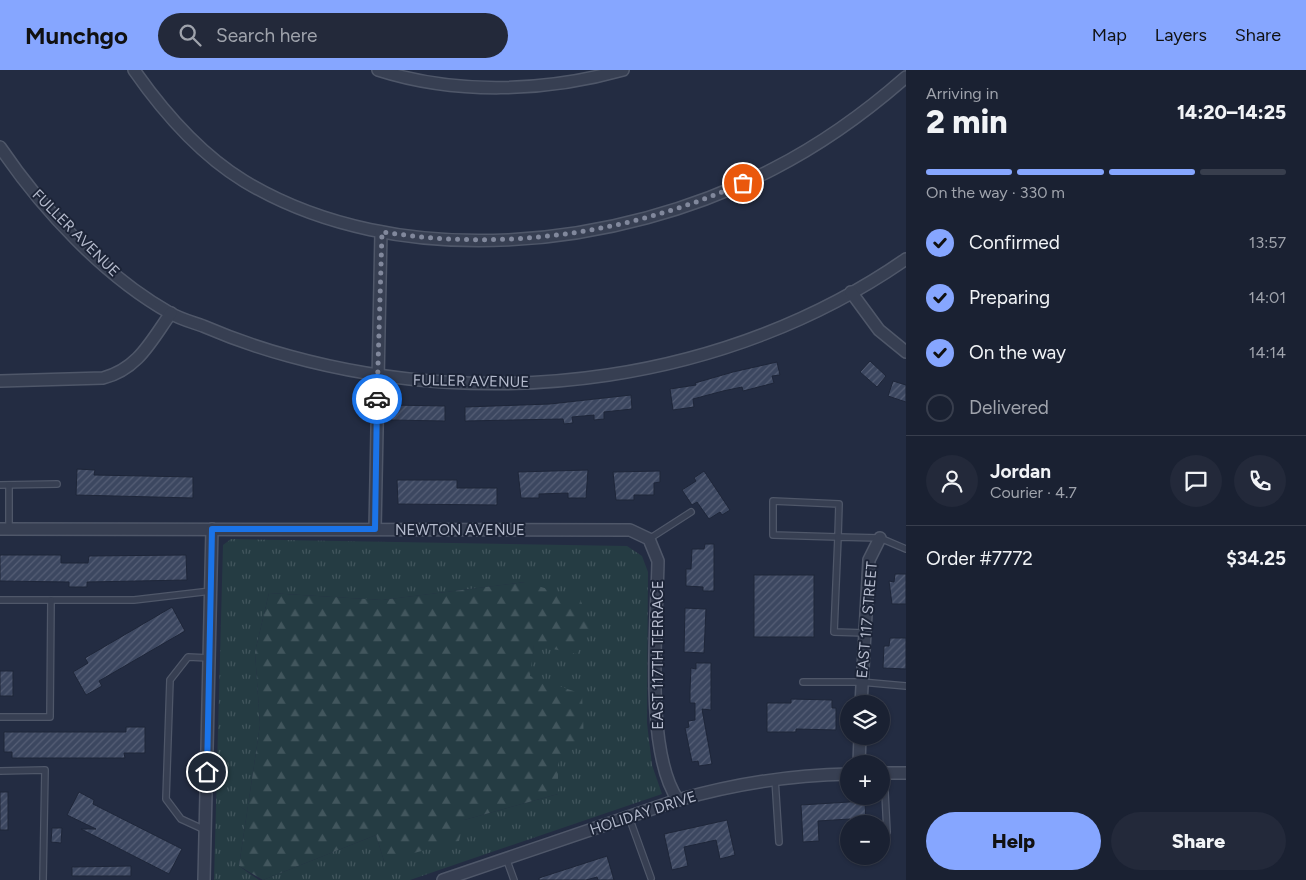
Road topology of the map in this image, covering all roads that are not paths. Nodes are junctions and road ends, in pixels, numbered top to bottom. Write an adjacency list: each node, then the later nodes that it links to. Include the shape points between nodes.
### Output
1 (134, 70): 6 (street, via 164,111 199,146 243,180 292,207 339,223)
2 (378, 70): 3 (street, via 410,79 458,86 506,88 555,84)
3 (624, 70)
4 (906, 77): 6 (street, via 831,136 773,169 712,196 649,218 583,232 517,239 450,239)
5 (0, 148): 9 (street, FULLER AVENUE, via 47,209 103,264)
6 (382, 232): 11 (street)
7 (906, 258): 8 (street, FULLER AVENUE)
8 (851, 292): 10 (street, via 879,330); 11 (street, FULLER AVENUE, via 779,327 693,357 604,376 513,385 421,382)
9 (171, 314): 11 (street, FULLER AVENUE, via 256,347 331,368); 12 (street, via 134,364 117,374 103,378)
10 (906, 352)
11 (377, 375): 19 (street)
12 (0, 381)
13 (57, 484): 15 (lane)
14 (0, 485): 15 (lane)
15 (9, 485): 17 (lane)
16 (691, 512): 22 (lane)
17 (4, 529): 18 (street, NEWTON AVENUE)
18 (212, 529): 19 (street, NEWTON AVENUE); 24 (street)
19 (375, 529): 22 (street, NEWTON AVENUE, via 630,530)
20 (838, 537): 20 (lane, via 773,536 773,501 839,504); 21 (lane); 27 (lane, via 834,632)
21 (880, 538): 23 (lane); 27 (street, EAST 117 STREET, via 869,560)
22 (648, 539): 39 (street, EAST 117TH TERRACE, via 658,561 656,720 664,768)
23 (906, 549)
24 (211, 590): 26 (lane, via 134,600); 28 (street)
25 (0, 600): 26 (lane)
26 (52, 600): 33 (lane, via 50,718)
27 (865, 633): 30 (street, EAST 117 STREET)
28 (209, 658): 41 (street); 41 (lane, via 188,657 170,680 166,799 180,819)
29 (804, 682): 30 (lane)
30 (861, 682): 31 (lane); 32 (street, EAST 117 STREET)
31 (906, 686)
32 (861, 695)
33 (0, 716)
34 (0, 771): 45 (lane, via 45,770)
35 (890, 773): 36 (street)
36 (906, 773)
37 (840, 775): 38 (street, HOLIDAY DRIVE)
38 (775, 779): 39 (street, HOLIDAY DRIVE); 42 (lane)
39 (678, 800): 40 (street, HOLIDAY DRIVE)
40 (629, 817): 43 (street, HOLIDAY DRIVE); 44 (lane)
41 (205, 830): 46 (street)
42 (779, 842)
43 (506, 858): 47 (street, HOLIDAY DRIVE); 48 (lane)
44 (651, 878)
45 (43, 880)
46 (204, 880)
47 (443, 880)
48 (514, 880)

